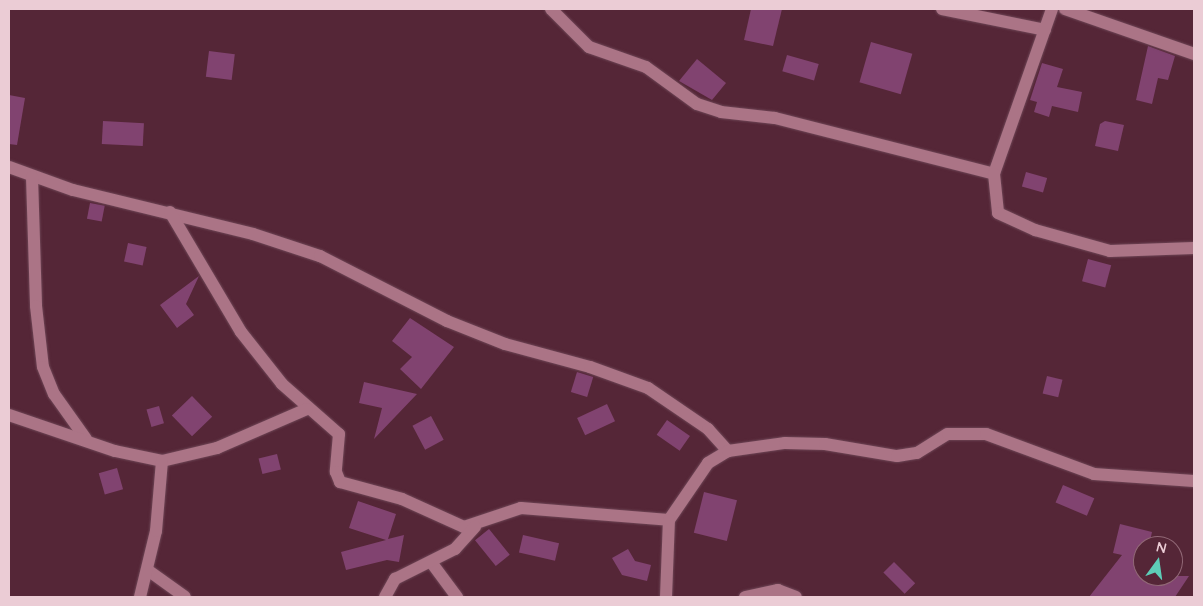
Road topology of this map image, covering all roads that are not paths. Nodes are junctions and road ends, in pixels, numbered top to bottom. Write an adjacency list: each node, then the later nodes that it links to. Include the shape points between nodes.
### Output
1 (551, 9): 8 (street, via 588,47 646,67 697,104 721,112 775,118)
2 (942, 9): 5 (street)
3 (1052, 9): 5 (street)
4 (1065, 9): 6 (street)
5 (1045, 30): 8 (street)
6 (1194, 54)
7 (9, 167): 9 (street)
8 (994, 174): 11 (street, via 998,213 1035,230 1110,251)
9 (32, 177): 10 (street); 14 (street, via 36,306 43,367 54,394)
10 (170, 212): 12 (street, via 242,332); 15 (street, via 320,256 447,321 505,344 623,377 687,412)
11 (1194, 248)
12 (307, 409): 16 (street, via 217,448); 19 (street, via 339,434 336,472 340,482 402,499 464,527)
13 (9, 415): 14 (street)
14 (86, 440): 16 (street, via 115,452)
15 (728, 452): 17 (street, via 808,442 908,456 948,434 979,434 1094,474); 18 (street, via 699,472)
16 (162, 460): 21 (street)
17 (1194, 482)
18 (669, 520): 19 (street, via 521,508); 26 (street)
19 (476, 526): 20 (street, via 455,549)
20 (431, 562): 24 (street, via 395,579); 25 (street)
21 (149, 571): 22 (street); 23 (street)
22 (140, 597)
23 (185, 597)
24 (386, 597)
25 (457, 597)
26 (666, 597)
27 (745, 597): 28 (street, via 778,590)
28 (796, 597)

